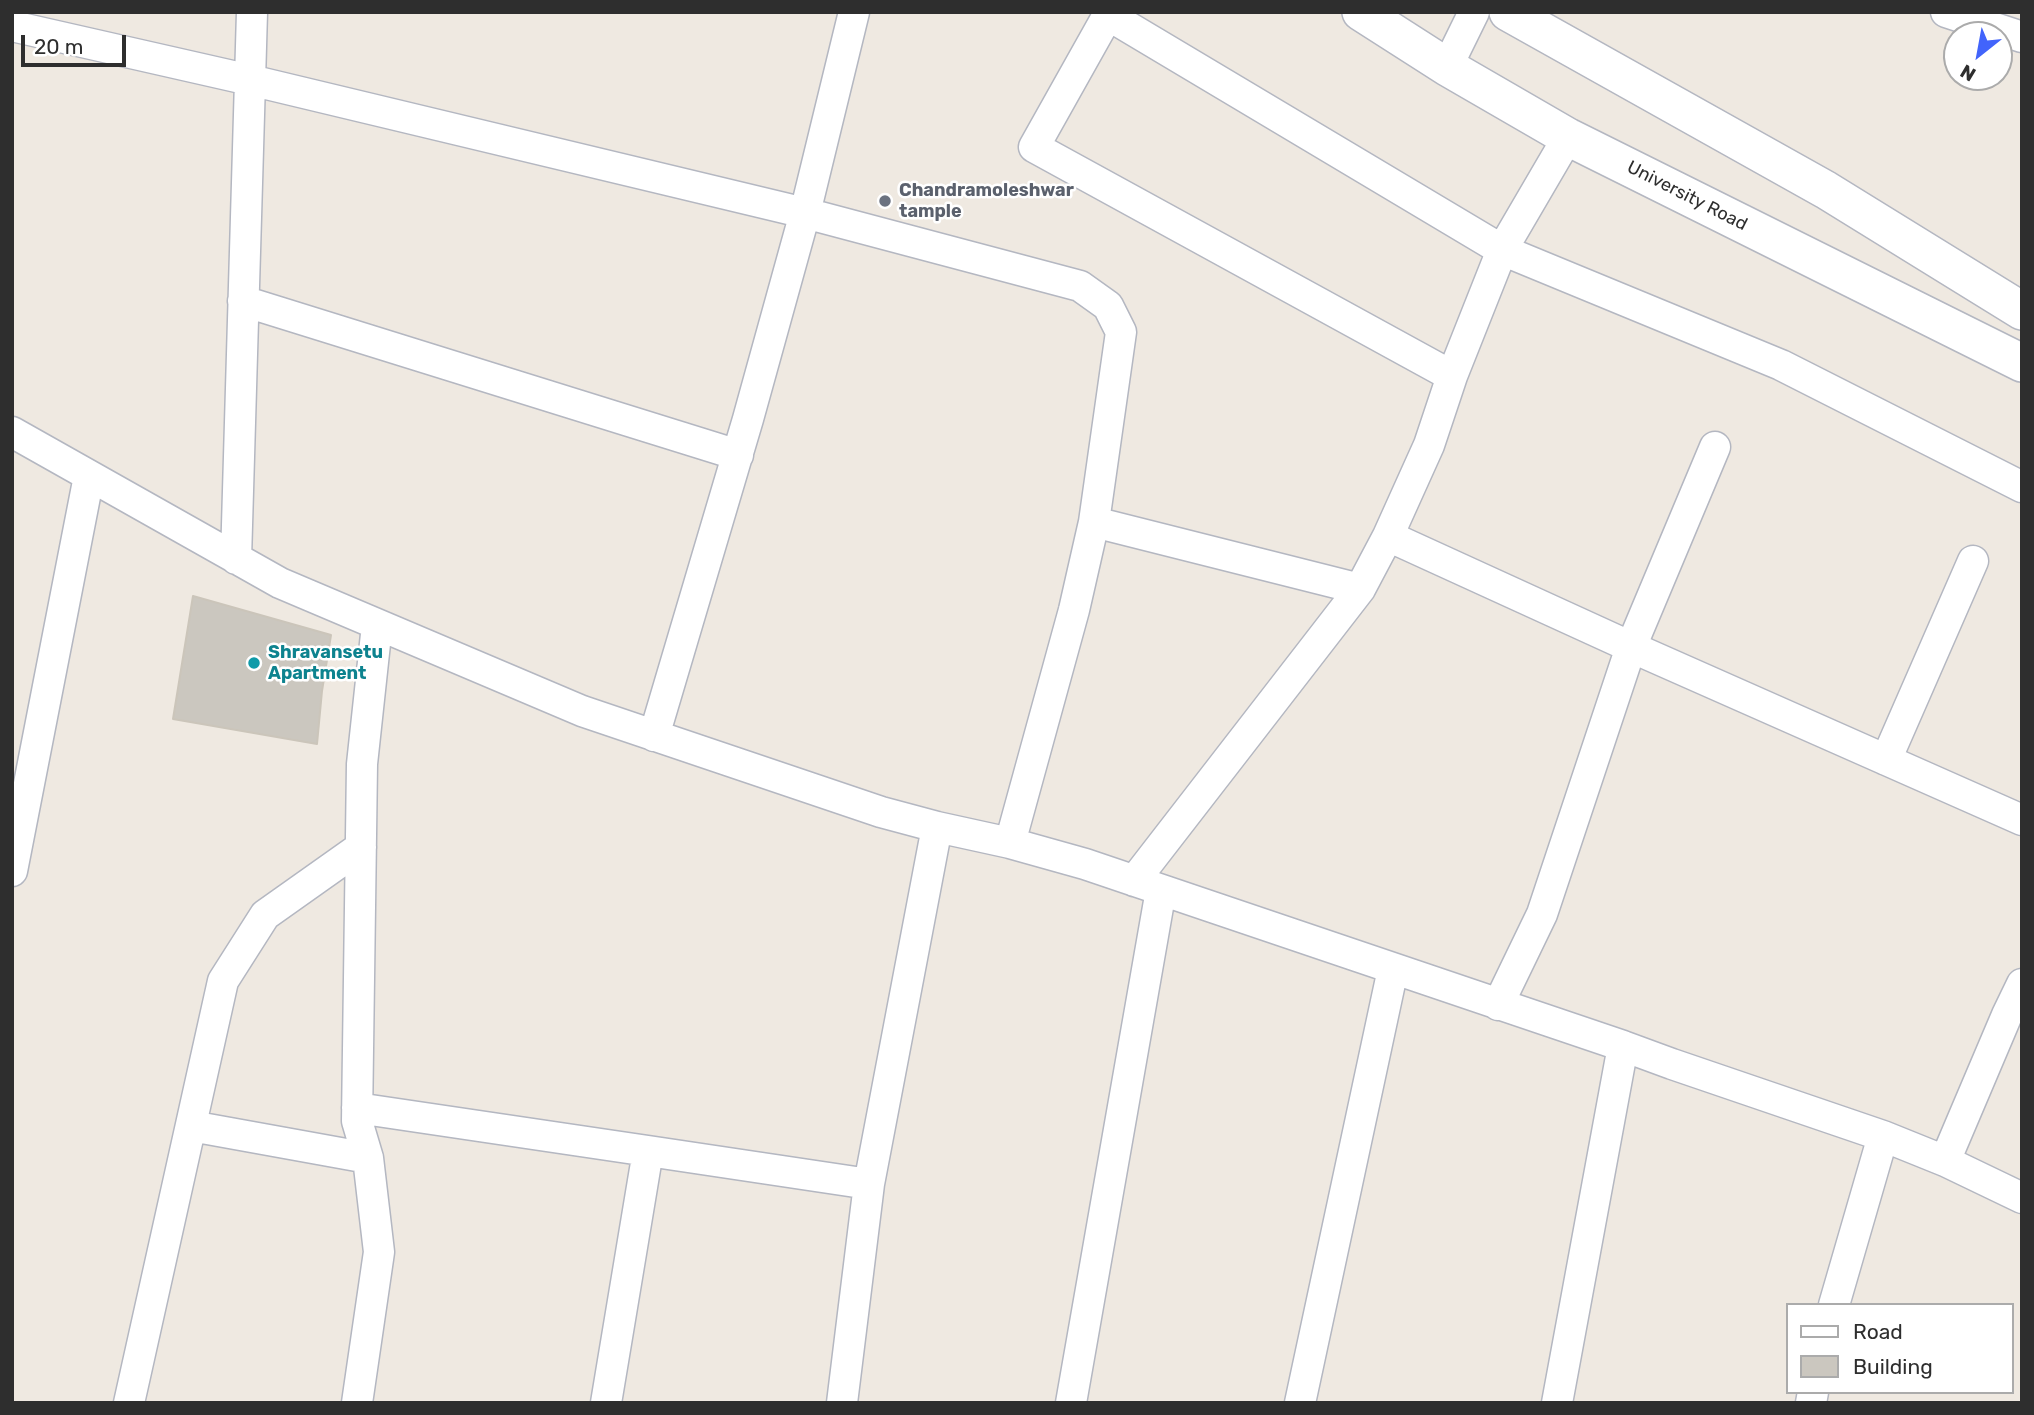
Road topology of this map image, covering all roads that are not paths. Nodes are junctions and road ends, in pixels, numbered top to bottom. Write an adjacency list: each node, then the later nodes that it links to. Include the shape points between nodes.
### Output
1 (251, 12): 11 (street)
2 (854, 12): 13 (street)
3 (1361, 12): 10 (street, University Road)
4 (1474, 12): 10 (street)
5 (1508, 12): 16 (street, via 1826,190)
6 (1947, 12): 9 (street)
7 (1109, 13): 14 (street); 18 (street, via 1034,147)
8 (12, 26): 11 (street)
9 (2022, 37)
10 (1447, 67): 12 (street, University Road)
11 (250, 80): 13 (street); 15 (street)
12 (1567, 136): 14 (street); 17 (street, University Road)
13 (805, 213): 21 (street); 24 (street, via 1080,286 1108,306 1121,332)
14 (1502, 250): 18 (street); 23 (street, via 1781,365)
15 (243, 301): 21 (street); 26 (street)
16 (2022, 311)
17 (2022, 363)
18 (1452, 376): 25 (street, via 1429,445)
19 (12, 432): 22 (street)
20 (1716, 447): 30 (street)
21 (738, 456): 31 (street)
22 (89, 476): 26 (street); 37 (street)
23 (2022, 487)
24 (1094, 522): 28 (street); 35 (street)
25 (1388, 536): 28 (street); 30 (street)
26 (236, 559): 29 (street)
27 (1973, 561): 32 (street)
28 (1360, 589): 38 (street)
29 (377, 625): 31 (street, via 582,711); 36 (street, via 362,764)
30 (1632, 647): 32 (street); 41 (street, via 1542,914)
31 (654, 736): 34 (street)
32 (1886, 760): 33 (street)
33 (2022, 820)
34 (937, 827): 35 (street); 49 (street)
35 (1010, 843): 38 (street)
36 (361, 847): 43 (street); 44 (street, via 265,915 223,981)
37 (12, 871)
38 (1147, 886): 39 (street); 56 (street)
39 (1393, 969): 41 (street); 57 (street)
40 (2022, 984): 48 (street)
41 (1498, 1005): 42 (street)
42 (1623, 1046): 45 (street); 58 (street)
43 (357, 1108): 46 (street); 47 (street)
44 (191, 1126): 47 (street); 52 (street)
45 (1883, 1136): 48 (street); 51 (street)
46 (648, 1151): 49 (street); 54 (street)
47 (368, 1158): 53 (street, via 379,1252)
48 (1945, 1161): 50 (street)
49 (869, 1184): 55 (street)
50 (2022, 1198)
51 (1835, 1303)
52 (129, 1403)
53 (357, 1403)
54 (606, 1403)
55 (842, 1403)
56 (1071, 1403)
57 (1300, 1403)
58 (1557, 1403)

